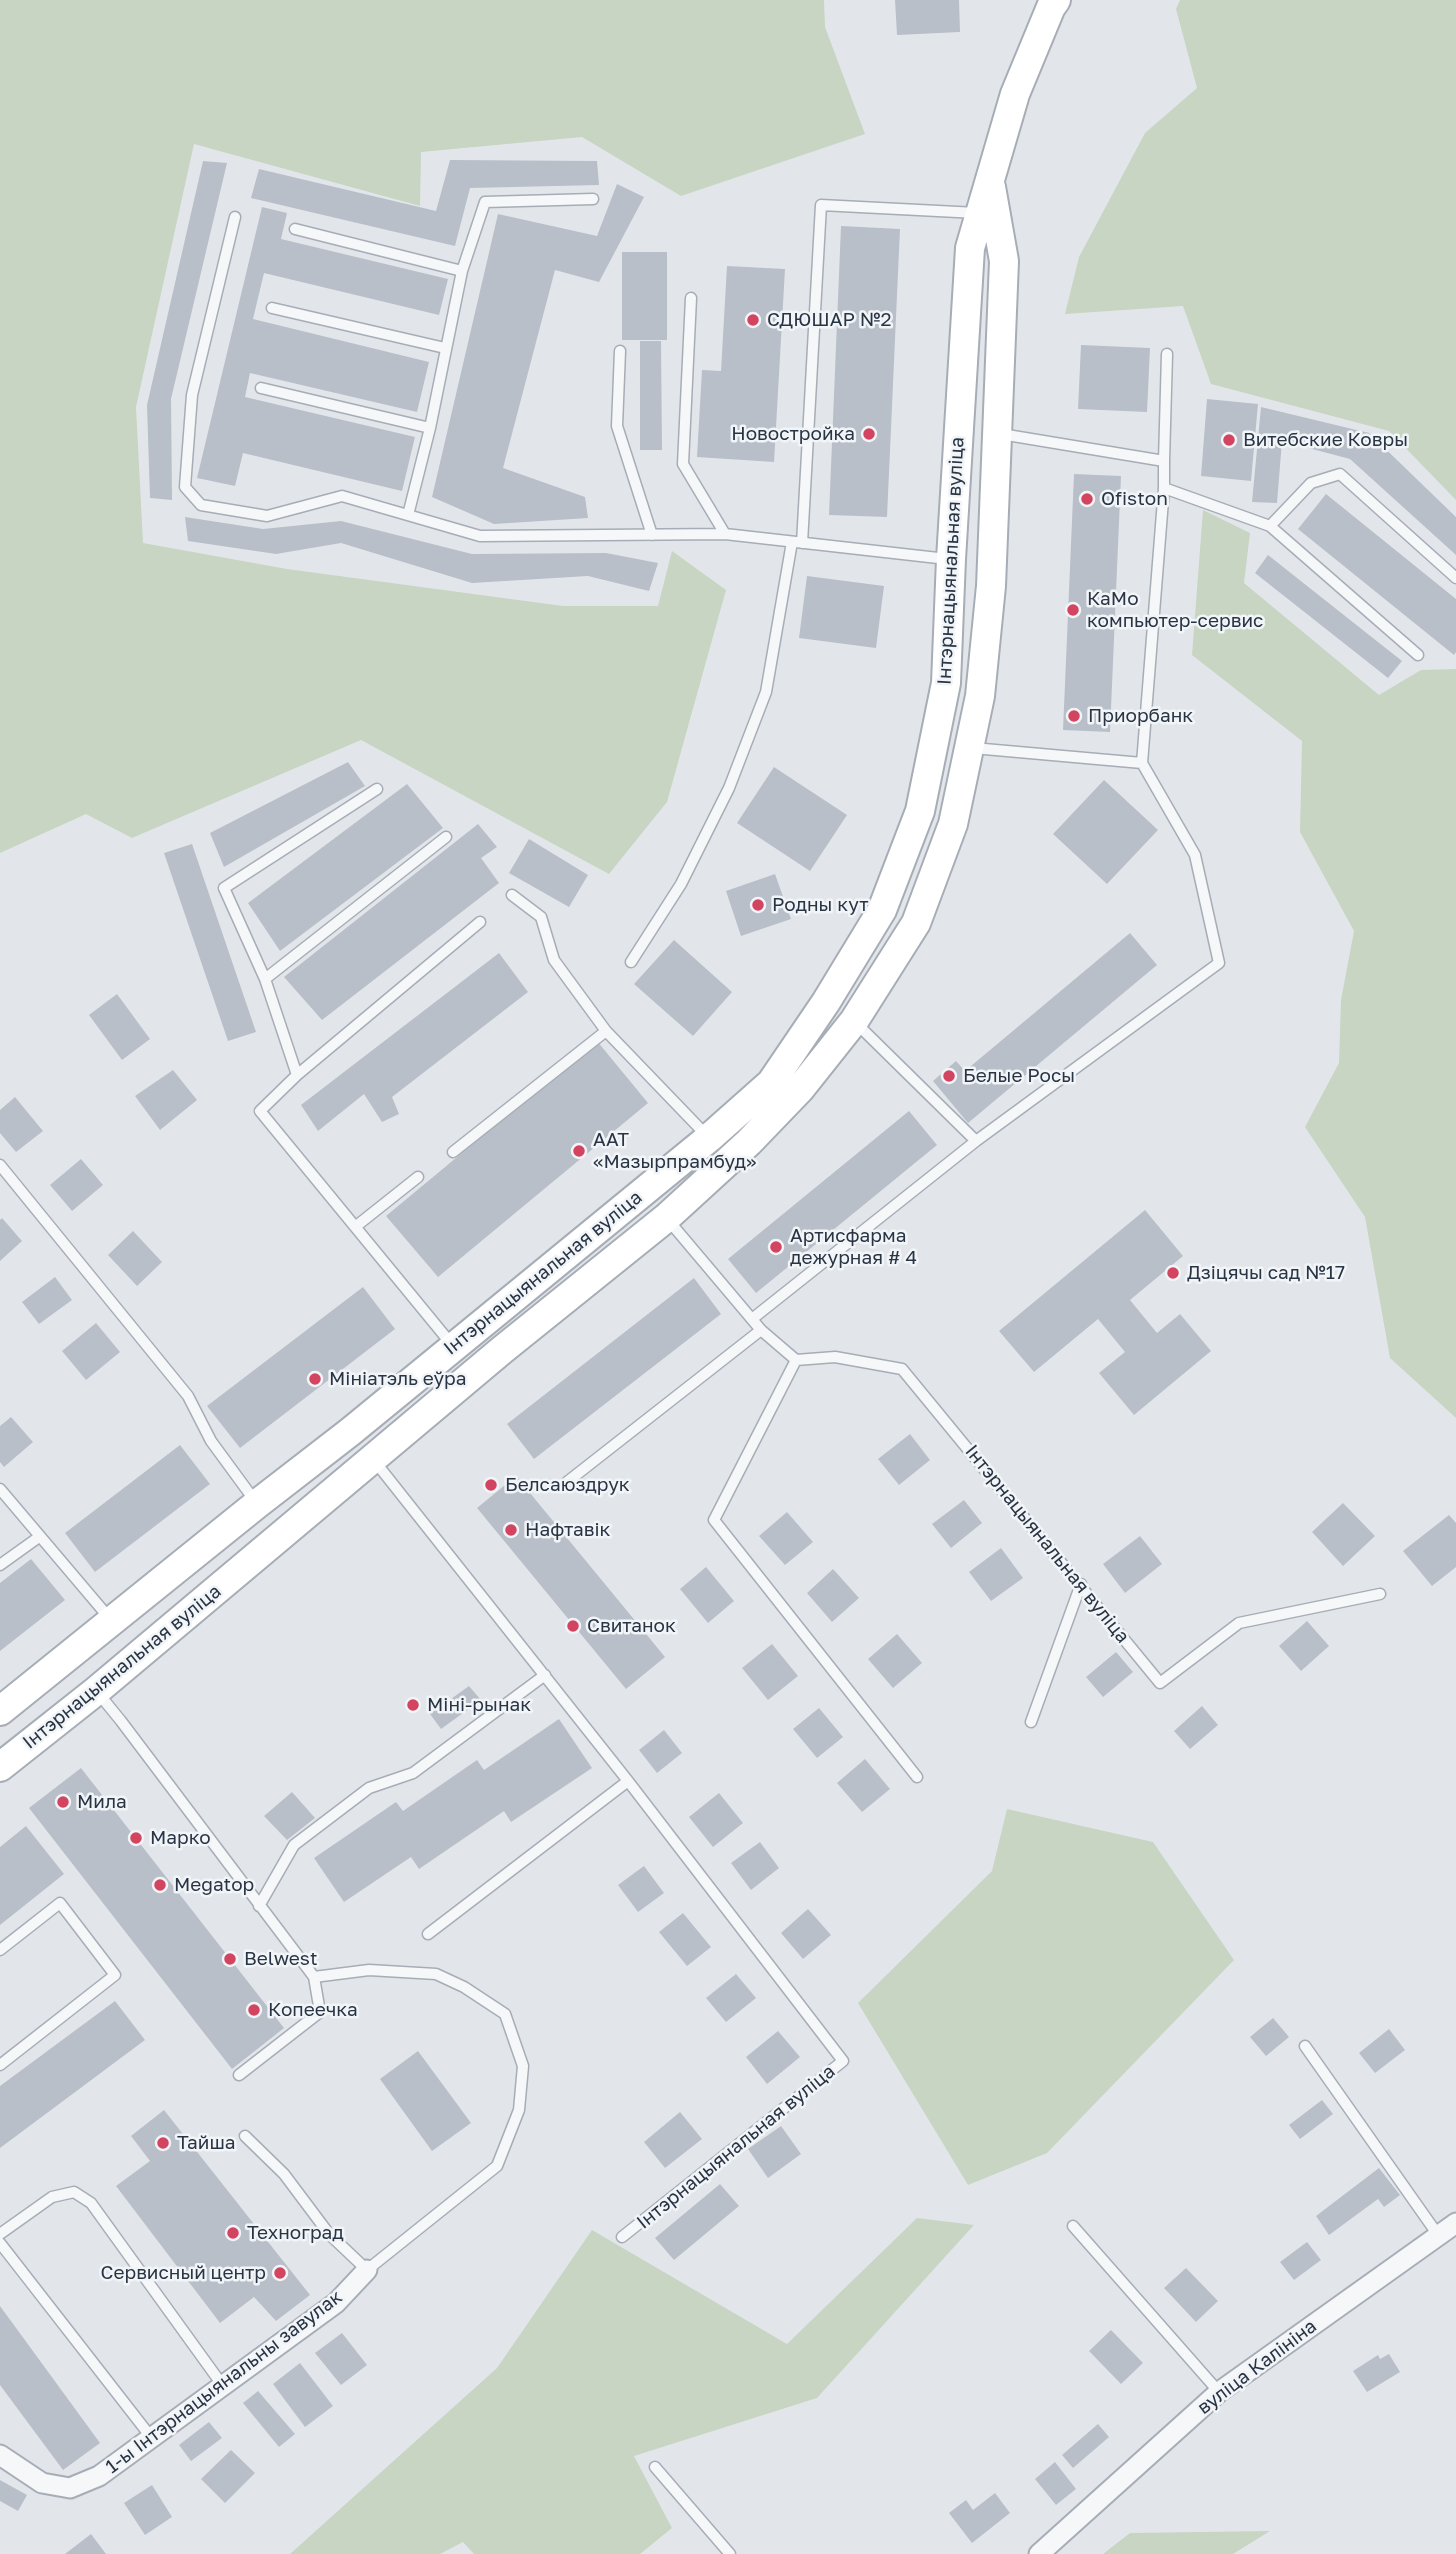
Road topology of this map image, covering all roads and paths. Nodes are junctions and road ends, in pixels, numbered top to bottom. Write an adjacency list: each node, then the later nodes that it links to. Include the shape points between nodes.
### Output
1 (1056, 0): 2 (main road, Інтэрнацыянальная вуліца, via 1015,94)
2 (990, 182): 4 (main road, Інтэрнацыянальная вуліца); 15 (main road, Інтэрнацыянальная вуліца, via 1004,261)
3 (593, 199): 7 (lane, via 485,202)
4 (981, 213): 22 (lane, via 821,205); 23 (main road, Інтэрнацыянальная вуліца, via 970,248)
5 (235, 217): 18 (lane, via 192,395 184,487 201,505 267,516 342,496)
6 (295, 229): 7 (lane)
7 (462, 271): 10 (lane)
8 (691, 298): 20 (lane, via 683,464)
9 (272, 308): 10 (lane)
10 (445, 348): 14 (lane)
11 (620, 351): 21 (lane, via 617,426)
12 (1167, 354): 16 (lane)
13 (261, 388): 14 (lane)
14 (430, 428): 18 (lane)
15 (997, 433): 16 (lane); 26 (main road, Інтэрнацыянальная вуліца, via 989,600 980,696)
16 (1164, 461): 17 (lane)
17 (1164, 488): 19 (lane); 27 (lane)
18 (408, 515): 21 (lane, via 480,536)
19 (1270, 526): 24 (lane, via 1311,483 1340,474); 25 (lane)
20 (725, 534): 21 (lane); 22 (lane)
21 (652, 535)
22 (797, 542): 23 (lane); 32 (lane, via 766,692 729,788 681,884)
23 (951, 559): 34 (main road, Інтэрнацыянальная вуліца, via 946,683 920,811 882,910)
24 (1456, 578)
25 (1418, 655)
26 (969, 748): 27 (lane); 35 (main road, Інтэрнацыянальная вуліца, via 953,824 916,923)
27 (1142, 763): 39 (lane, via 1195,855 1219,962)
28 (376, 789): 33 (lane, via 224,888)
29 (446, 836): 33 (lane)
30 (512, 895): 36 (lane, via 541,917 554,960)
31 (480, 922): 37 (lane)
32 (631, 962)
33 (265, 979): 37 (lane)
34 (826, 1002): 35 (main road); 38 (main road, Інтэрнацыянальная вуліца, via 771,1083)
35 (854, 1021): 39 (lane); 43 (main road, Інтэрнацыянальная вуліца, via 800,1089)
36 (606, 1031): 38 (lane); 40 (lane)
37 (297, 1075): 44 (lane, via 260,1111)
38 (709, 1138): 47 (main road, Інтэрнацыянальная вуліца)
39 (976, 1141): 45 (lane)
40 (453, 1152)
41 (0, 1165): 53 (lane, via 188,1396 211,1441)
42 (418, 1177): 44 (lane)
43 (666, 1218): 45 (lane); 50 (main road, Інтэрнацыянальная вуліца)
44 (355, 1227): 47 (lane)
45 (752, 1319): 46 (lane)
46 (761, 1330): 48 (lane); 51 (lane)
47 (453, 1347): 49 (main road, Інтэрнацыянальная вуліца)
48 (796, 1360): 56 (lane, Інтэрнацыянальная вуліца, via 835,1357 902,1369); 64 (lane, via 714,1520)
49 (350, 1433): 50 (main road); 53 (main road, Інтэрнацыянальная вуліца)
50 (373, 1459): 59 (lane, Інтэрнацыянальная вуліца); 60 (main road, Інтэрнацыянальная вуліца)
51 (567, 1482)
52 (0, 1489): 54 (lane)
53 (257, 1504): 58 (main road, Інтэрнацыянальная вуліца)
54 (39, 1536): 55 (lane); 58 (lane)
55 (0, 1565)
56 (1081, 1584): 57 (lane, Інтэрнацыянальная вуліца, via 1160,1683 1239,1623); 62 (lane)
57 (1380, 1594)
58 (112, 1621): 61 (main road, Інтэрнацыянальная вуліца)
59 (545, 1675): 65 (lane, Інтэрнацыянальная вуліца); 66 (lane, via 413,1773 369,1788 294,1845)
60 (96, 1691): 63 (main road, Інтэрнацыянальная вуліца); 66 (lane)
61 (0, 1711)
62 (1031, 1722)
63 (0, 1767)
64 (918, 1777)
65 (628, 1781): 67 (lane); 78 (lane, Інтэрнацыянальная вуліца, via 843,2061)
66 (259, 1906): 69 (lane)
67 (428, 1934)
68 (0, 1950): 71 (lane, via 60,1903 115,1975)
69 (314, 1977): 72 (lane, via 320,2012); 80 (lane, via 369,1970 436,1974 505,2014 523,2066 519,2110 497,2166)
70 (1305, 2046): 77 (lane)
71 (0, 2065)
72 (239, 2075)
73 (244, 2136): 80 (lane, via 285,2174 329,2234)
74 (1456, 2223): 77 (street, вуліца Калініна)
75 (1073, 2225): 82 (lane)
76 (0, 2234): 81 (lane, via 52,2197 74,2192 91,2203)
77 (1438, 2235): 82 (street, вуліца Калініна)
78 (622, 2237)
79 (0, 2243): 83 (lane)
80 (368, 2270): 81 (street, 1-ы Інтэрнацыянальны завулак, via 337,2304)
81 (223, 2386): 83 (street, 1-ы Інтэрнацыянальны завулак)
82 (1219, 2392): 87 (street, вуліца Калініна)
83 (151, 2437): 84 (street, 1-ы Інтэрнацыянальны завулак, via 99,2476 70,2488 42,2483)
84 (0, 2455)
85 (655, 2467): 86 (lane)
86 (730, 2554)
87 (1039, 2554)

